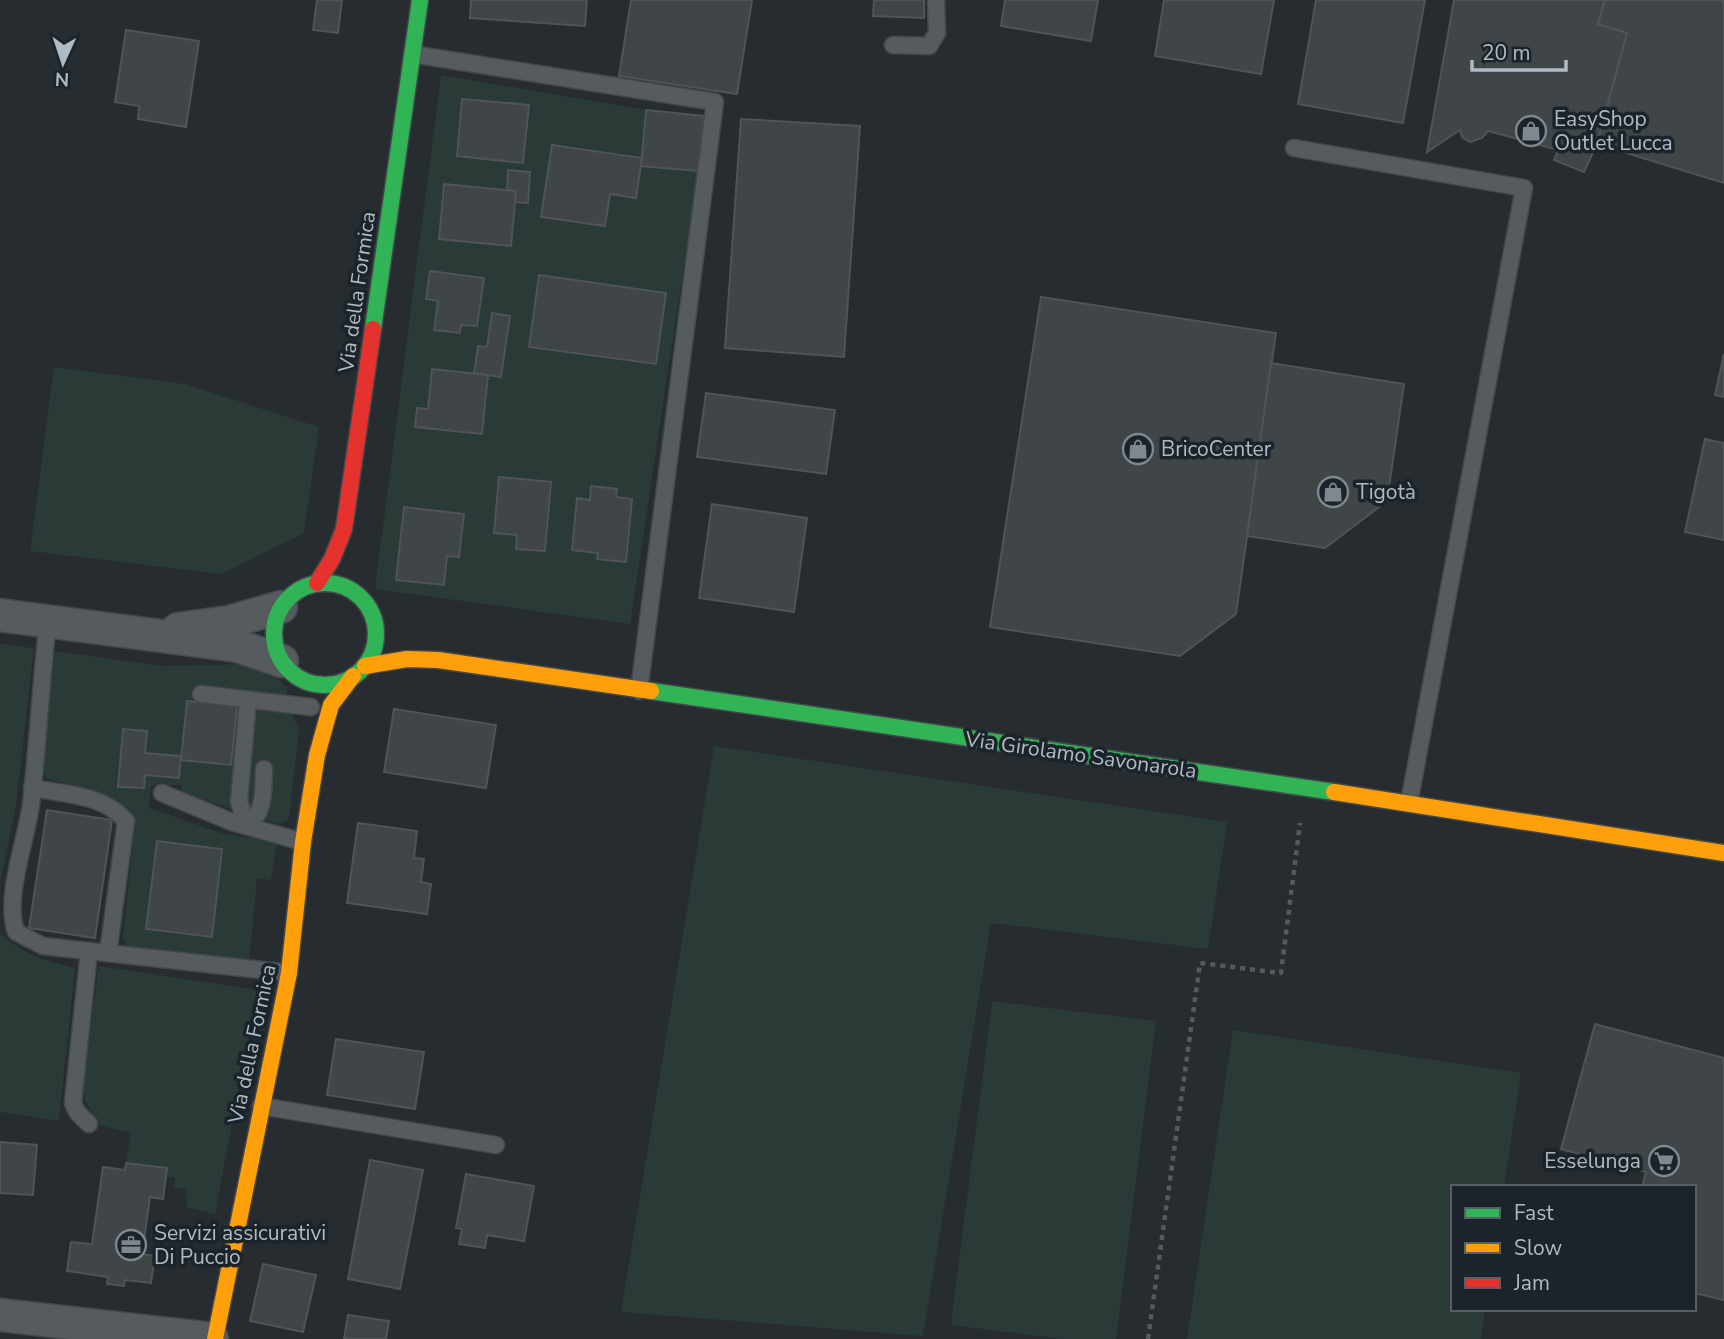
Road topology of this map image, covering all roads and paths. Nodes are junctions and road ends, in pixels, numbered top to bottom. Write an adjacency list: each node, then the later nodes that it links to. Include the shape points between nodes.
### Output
1 (420, 0): 4 (street, Via della Formica)
2 (936, 0): 3 (lane, via 937,33 929,46)
3 (893, 45)
4 (412, 54): 6 (street, Via della Formica, via 344,529); 17 (lane, via 715,102)
5 (1294, 148): 27 (lane, via 1524,188)
6 (317, 583): 7 (street, via 303,587); 10 (street, via 347,587 369,608)
7 (281, 607): 11 (street, via 229,622); 14 (street, via 273,634)
8 (0, 615): 9 (street)
9 (48, 621): 11 (street); 25 (lane)
10 (375, 622): 12 (street, Via Girolamo Savonarola); 15 (street, via 373,652)
11 (142, 633): 14 (street, via 238,646)
12 (438, 660): 13 (street, Via Girolamo Savonarola); 15 (street, Via Girolamo Savonarola, via 407,659)
13 (466, 665): 16 (street, via 418,669); 17 (street, Via Girolamo Savonarola)
14 (290, 669): 15 (street, via 326,685); 21 (street, Via della Formica)
15 (359, 671): 22 (street, Via della Formica, via 331,705)
16 (377, 679)
17 (639, 691): 24 (street, Via Girolamo Savonarola)
18 (201, 694): 20 (lane)
19 (361, 694): 22 (street, via 345,709)
20 (248, 700): 21 (lane); 28 (lane, via 239,801)
21 (311, 707): 22 (street, Via della Formica)
22 (317, 755): 29 (street, Via della Formica)
23 (264, 769): 28 (lane, via 260,810 257,819)
24 (1305, 787): 27 (street, Via Girolamo Savonarola); 39 (path, via 1281,973 1200,963)
25 (32, 788): 31 (lane, via 12,920 16,932 43,946); 32 (lane, via 92,799 117,811 126,821)
26 (162, 793): 28 (lane)
27 (1409, 803): 30 (street, Via Girolamo Savonarola)
28 (246, 826): 29 (lane)
29 (303, 842): 33 (street, Via della Formica)
30 (1724, 853)
31 (89, 951): 32 (lane); 35 (lane, via 73,1103)
32 (108, 953): 33 (lane)
33 (289, 973): 34 (street, Via della Formica)
34 (261, 1106): 36 (lane); 38 (street, Via della Formica)
35 (89, 1124)
36 (496, 1145)
37 (0, 1315): 38 (street)
38 (214, 1339)
39 (1148, 1339)

